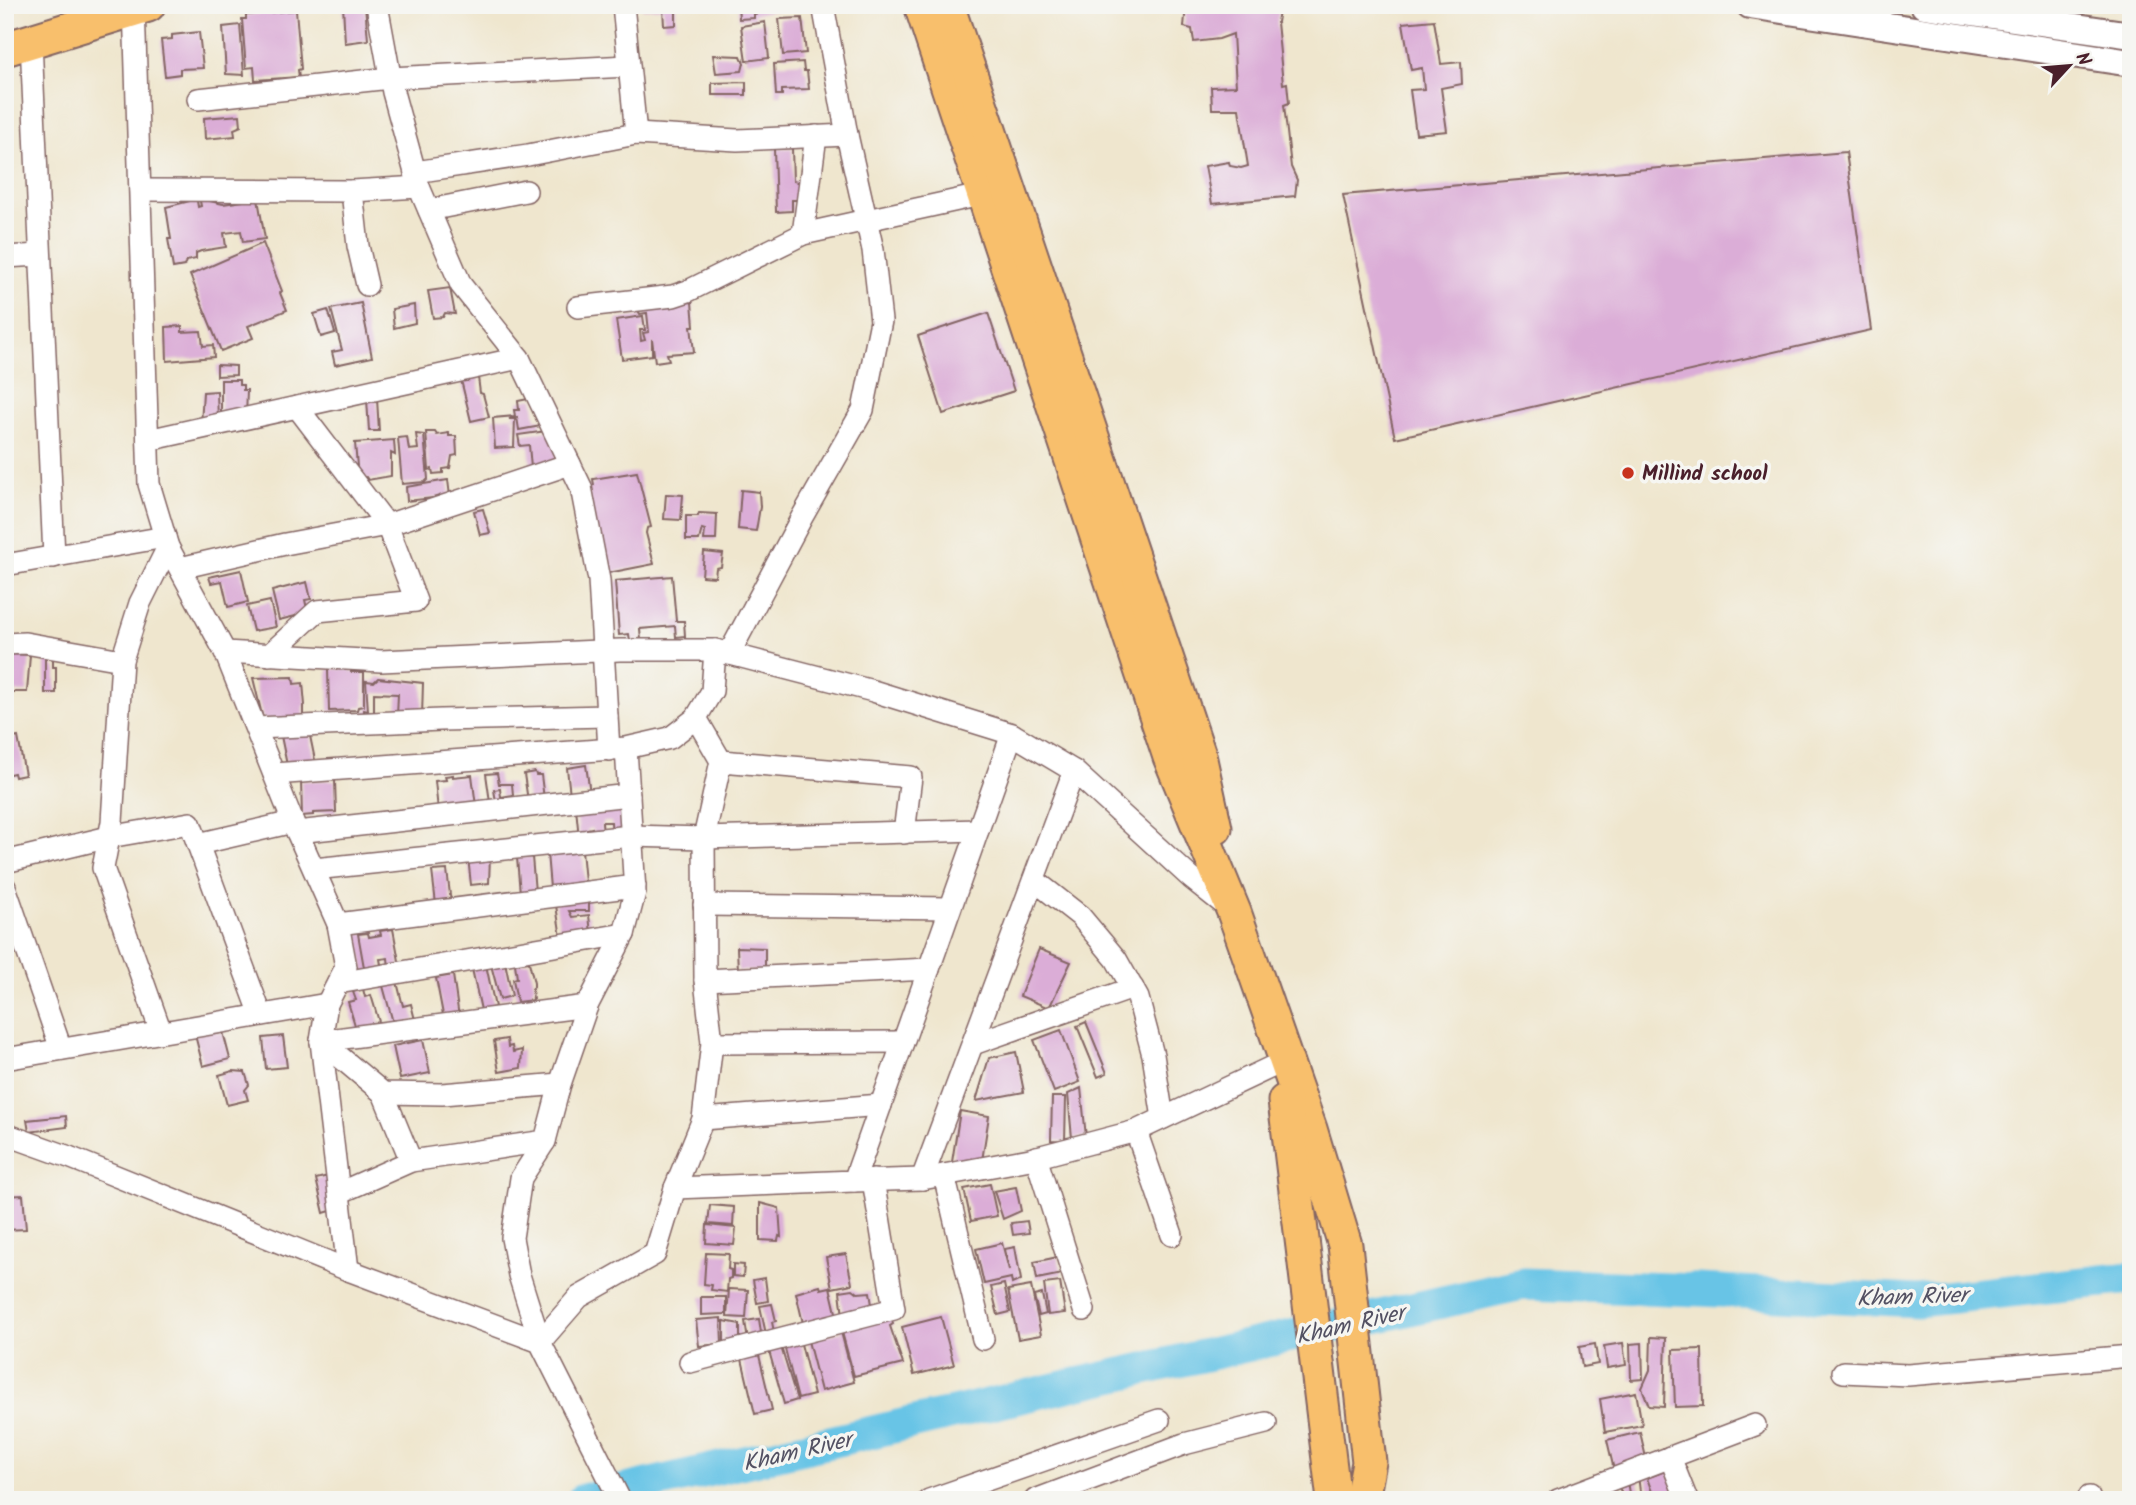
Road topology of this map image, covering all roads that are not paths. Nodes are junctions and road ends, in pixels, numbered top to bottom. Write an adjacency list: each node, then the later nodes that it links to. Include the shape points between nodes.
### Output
1 (377, 5): 13 (street)
2 (623, 5): 12 (street)
3 (822, 5): 16 (street)
4 (921, 5): 22 (main road)
5 (947, 5): 68 (main road, via 1199,755)
6 (1750, 5): 11 (street)
7 (1924, 5): 9 (street)
8 (138, 7): 10 (main road); 19 (street)
9 (2131, 35)
10 (18, 45): 26 (street)
11 (2131, 63)
12 (628, 66): 13 (street); 15 (street)
13 (390, 78): 14 (street); 18 (street)
14 (198, 99)
15 (636, 134): 17 (street, via 737,140); 18 (street)
16 (847, 135): 17 (street); 24 (street)
17 (816, 136): 25 (street)
18 (417, 180): 20 (street); 23 (street)
19 (139, 190): 20 (street); 32 (street)
20 (352, 191): 28 (street)
21 (526, 191): 23 (street)
22 (985, 194): 24 (street); 68 (main road, via 1170,757)
23 (429, 210): 30 (street, via 461,285)
24 (867, 221): 25 (street); 42 (street, via 881,321 863,410)
25 (803, 234): 29 (street, via 688,292)
26 (40, 255): 27 (street); 36 (street)
27 (5, 257)
28 (367, 285)
29 (578, 307)
30 (519, 358): 31 (street); 33 (street)
31 (297, 407): 32 (street); 34 (street)
32 (148, 440): 35 (street, via 149,484)
33 (570, 464): 34 (street); 40 (street, via 581,487 599,580)
34 (387, 525): 38 (street); 43 (street, via 416,601 317,611)
35 (167, 542): 36 (street); 38 (street); 44 (street)
36 (54, 557): 37 (street)
37 (5, 565)
38 (180, 568): 41 (street)
39 (5, 644): 44 (street, via 25,643)
40 (603, 650): 42 (street); 43 (street, via 381,661); 45 (street)
41 (225, 652): 43 (street); 47 (street)
42 (722, 652): 46 (street, via 712,691); 48 (street, via 873,691)
43 (269, 655)
44 (122, 660): 58 (street)
45 (607, 716): 47 (street); 49 (street)
46 (696, 718): 49 (street, via 670,738); 50 (street)
47 (256, 729): 52 (street)
48 (1012, 734): 51 (street); 55 (street)
49 (617, 749): 52 (street); 53 (street)
50 (721, 761): 56 (street, via 911,777); 59 (street)
51 (1074, 771): 63 (street); 68 (street)
52 (274, 774): 54 (street)
53 (629, 795): 54 (street); 57 (street)
54 (295, 827): 60 (street); 62 (street)
55 (978, 830): 56 (street); 67 (street)
56 (904, 832): 59 (street)
57 (631, 836): 59 (street); 62 (street); 64 (street)
58 (109, 837): 60 (street, via 190,823); 61 (street); 78 (street, via 103,867)
59 (704, 838): 66 (street)
60 (198, 844): 77 (street)
61 (5, 862)
62 (314, 869): 69 (street)
63 (1034, 880): 74 (street, via 1080,916); 82 (street)
64 (635, 886): 69 (street); 70 (street)
65 (5, 887): 84 (street)
66 (704, 905): 67 (street); 72 (street)
67 (950, 908): 71 (street)
68 (1234, 912): 83 (main road)
69 (338, 924): 73 (street, via 346,967)
70 (624, 933): 73 (street); 76 (street)
71 (929, 969): 72 (street); 80 (street)
72 (705, 979): 81 (street)
73 (338, 983): 75 (street)
74 (1133, 988): 82 (street); 89 (street, via 1153,1055)
75 (327, 1004): 77 (street); 79 (street)
76 (587, 1006): 79 (street); 86 (street)
77 (261, 1015): 78 (street)
78 (161, 1032): 84 (street)
79 (321, 1041): 87 (street); 100 (street)
80 (903, 1042): 81 (street); 88 (street)
81 (712, 1043): 90 (street)
82 (973, 1044): 98 (street)
83 (1278, 1048): 89 (street); 116 (main road); 117 (main road, via 1310,1129 1346,1253 1370,1462)
84 (61, 1049): 85 (street)
85 (5, 1059)
86 (560, 1084): 87 (street, via 442,1094); 93 (street)
87 (383, 1093): 95 (street)
88 (881, 1105): 90 (street); 97 (street)
89 (1163, 1118): 91 (street)
90 (703, 1119): 99 (street)
91 (1136, 1131): 94 (street); 101 (street)
92 (5, 1134): 102 (street)
93 (545, 1141): 95 (street); 105 (street, via 521,1178 512,1238)
94 (1036, 1157): 96 (street); 103 (street)
95 (411, 1161): 100 (street)
96 (944, 1175): 98 (street); 104 (street)
97 (864, 1180): 98 (street); 99 (street); 107 (street, via 894,1308)
98 (922, 1180)
99 (675, 1188): 105 (street, via 655,1254 579,1297)
100 (339, 1193): 102 (street)
101 (1172, 1235)
102 (348, 1270): 105 (street)
103 (1084, 1310)
104 (983, 1339)
105 (540, 1342): 113 (street)
106 (2131, 1356): 108 (street, via 1908,1375)
107 (690, 1362)
108 (1843, 1372)
109 (1159, 1420): 114 (street)
110 (1266, 1423): 115 (street, via 1184,1444)
111 (1755, 1425): 112 (street)
112 (1670, 1457): 118 (street); 119 (street)
113 (620, 1500)
114 (929, 1500)
115 (1035, 1500)
116 (1334, 1500)
117 (1362, 1500)
118 (1558, 1500)
119 (1687, 1500)

